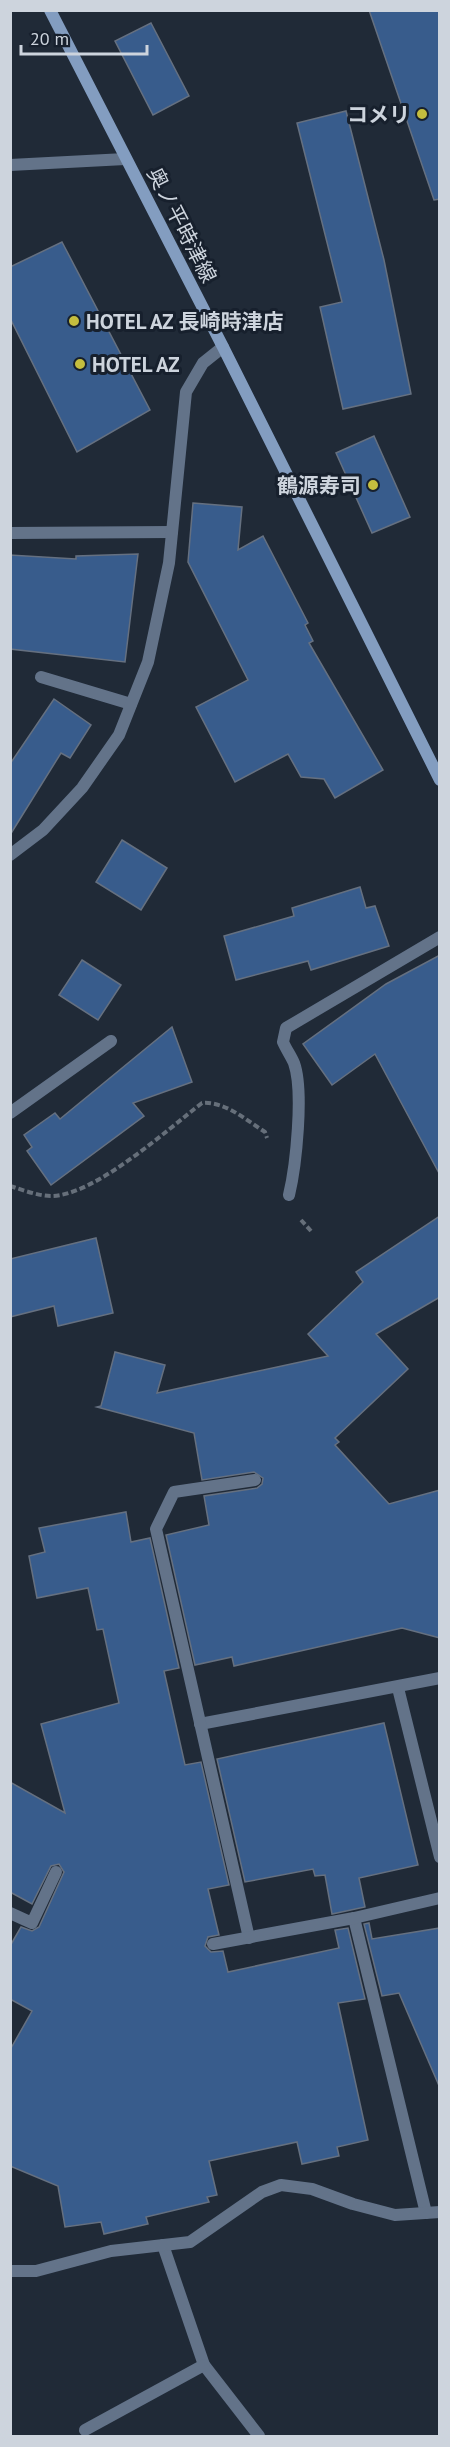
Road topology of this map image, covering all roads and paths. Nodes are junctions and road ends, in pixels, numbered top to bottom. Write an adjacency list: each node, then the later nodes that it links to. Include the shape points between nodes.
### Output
1 (50, 10): 2 (main road, 奥ノ平時津線)
2 (125, 159): 3 (street); 4 (main road, 奥ノ平時津線)
3 (10, 165)
4 (223, 347): 5 (street, via 203,363 186,392); 9 (main road, 奥ノ平時津線)
5 (172, 532): 6 (street); 8 (street, via 148,662)
6 (10, 533)
7 (41, 676): 8 (street)
8 (131, 704): 10 (street, via 119,735 82,788 43,830)
9 (440, 780)
10 (10, 855)
11 (440, 937): 16 (street, via 286,1028 283,1042 298,1081 295,1171)
12 (111, 1041): 13 (street)
13 (10, 1113)
14 (268, 1143): 15 (path, via 265,1132 228,1109 214,1102 202,1103 110,1173 67,1194 49,1196)
15 (10, 1186)
16 (289, 1195): 17 (path)
17 (311, 1231)
18 (255, 1480): 21 (street, via 174,1492 156,1529)
19 (440, 1678): 20 (street)
20 (398, 1688): 21 (street); 22 (street)
21 (200, 1724): 27 (street)
22 (440, 1857)
23 (56, 1872): 25 (street, via 32,1923)
24 (440, 1898): 26 (street)
25 (10, 1912)
26 (354, 1918): 27 (street); 30 (street)
27 (249, 1938): 28 (street)
28 (213, 1944)
29 (440, 2212): 30 (street)
30 (426, 2213): 31 (street, via 395,2215 312,2189 281,2185 262,2192 190,2242)
31 (163, 2245): 32 (street, via 111,2251 36,2271); 33 (street)
32 (10, 2271)
33 (204, 2366): 34 (street); 35 (street)
34 (85, 2430)
35 (259, 2436)

